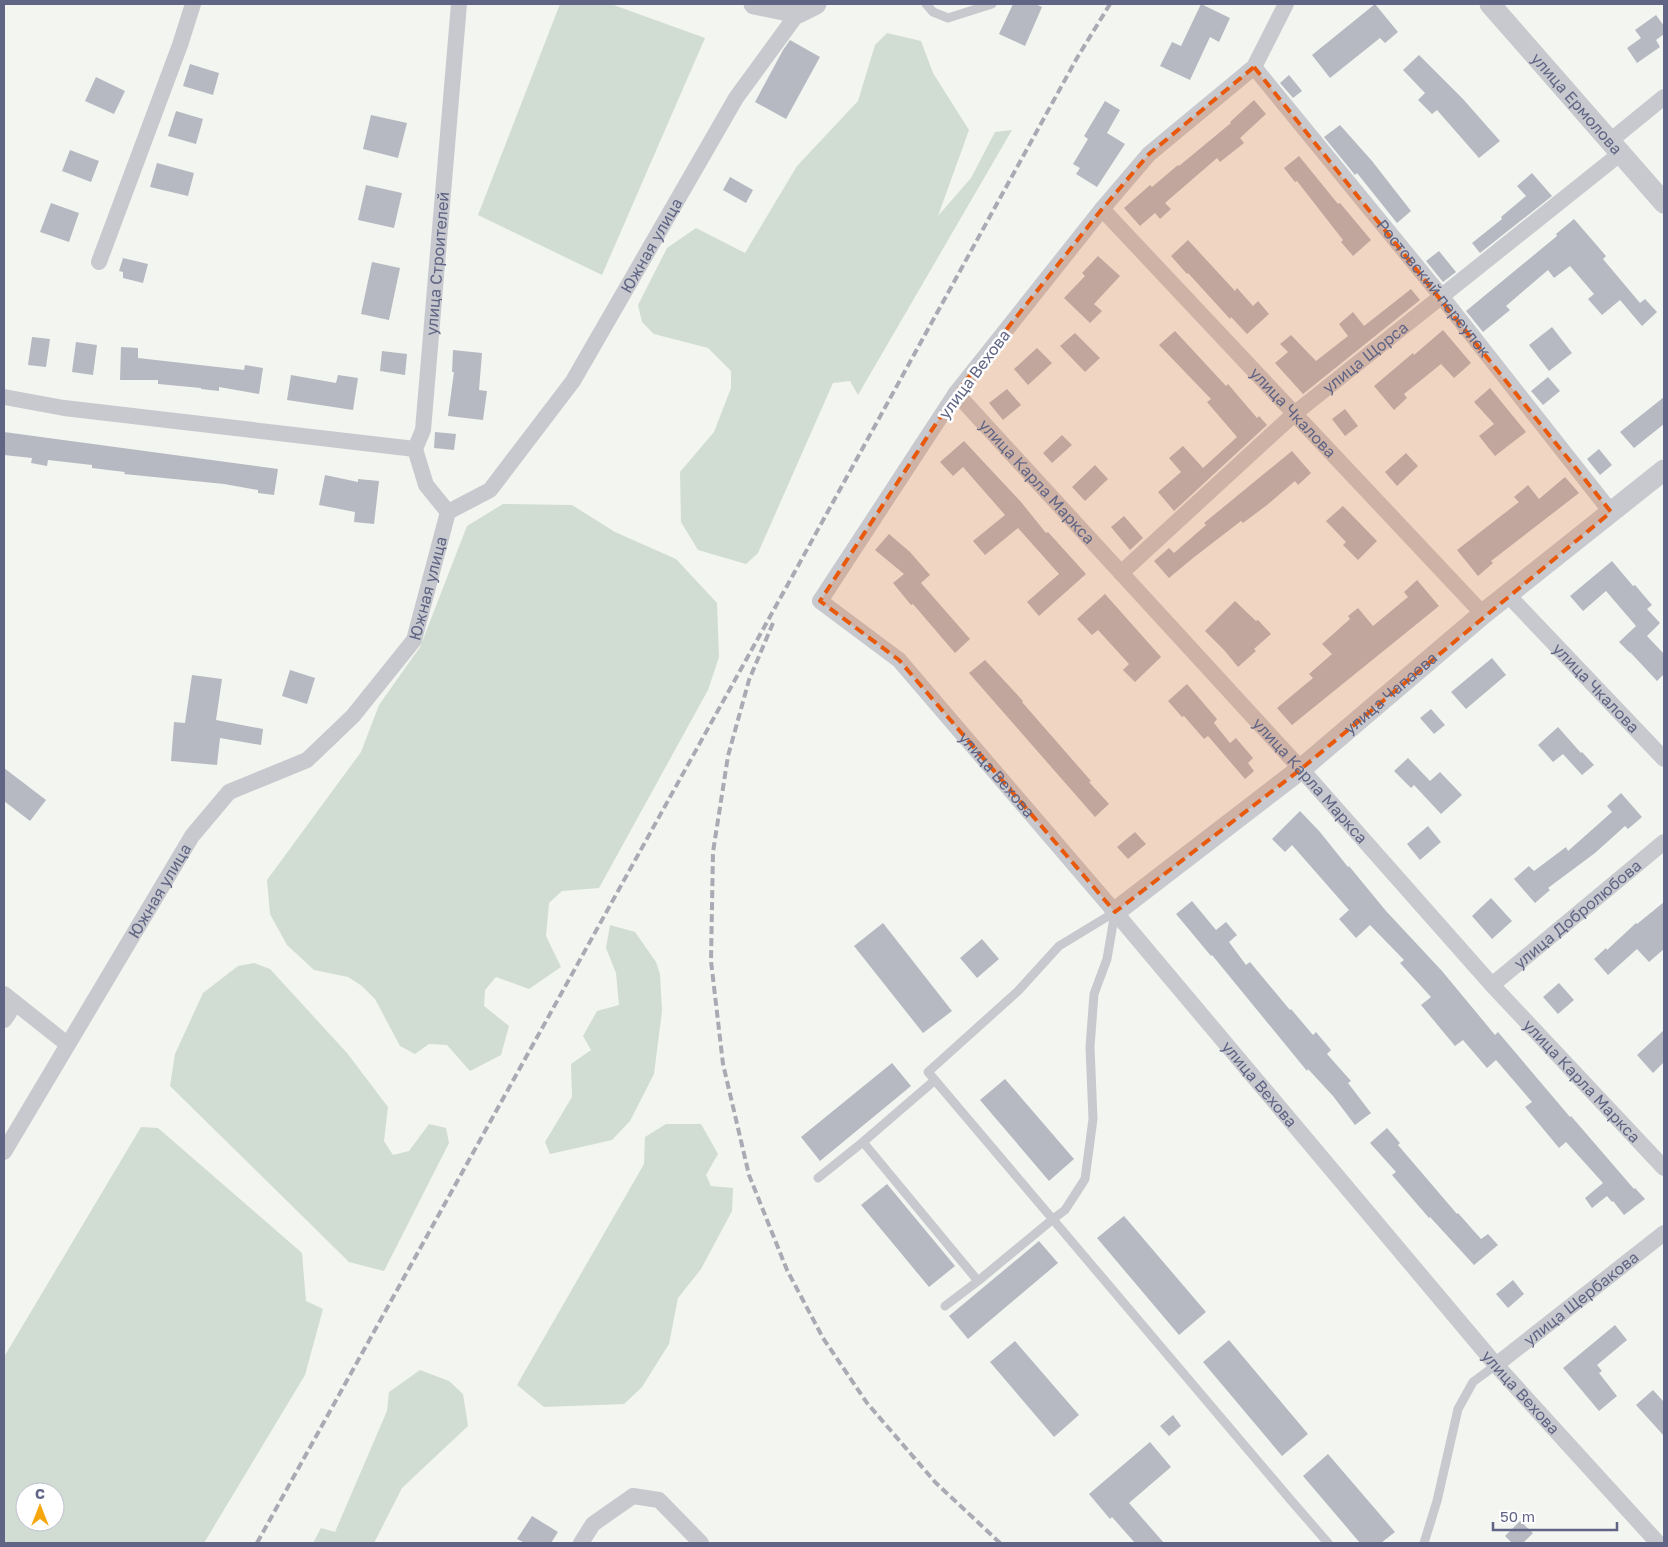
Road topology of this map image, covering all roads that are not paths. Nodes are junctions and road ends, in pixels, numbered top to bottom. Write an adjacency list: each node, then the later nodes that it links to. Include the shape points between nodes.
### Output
1 (193, 4): 14 (street)
2 (459, 4): 19 (street, улица Строителей, via 423,430)
3 (754, 4): 8 (street)
4 (926, 4): 5 (lane, via 933,12 948,18)
5 (992, 4)
6 (1286, 4): 9 (street, улица Вехова)
7 (1490, 4): 11 (street, улица Ермолова)
8 (807, 9): 21 (street, Южная улица, via 736,98 574,381 490,490)
9 (1254, 67): 13 (street, улица Вехова, via 1149,154); 15 (street, Ростовский переулок)
10 (1664, 98): 11 (street, улица Щорса)
11 (1616, 147): 12 (street, улица Ермолова); 15 (street, улица Щорса)
12 (1664, 203)
13 (1102, 209): 16 (street, улица Вехова); 18 (street, улица Чкалова)
14 (100, 262)
15 (1442, 297): 18 (street, улица Щорса); 22 (street, Ростовский переулок)
16 (956, 393): 23 (street, улица Карла Маркса); 29 (street, улица Вехова, via 820,601 899,660)
17 (4, 397): 19 (street, via 64,408)
18 (1294, 414): 23 (street, улица Щорса); 25 (street, улица Чкалова)
19 (415, 449): 21 (street, via 426,485)
20 (1664, 470): 22 (street, улица Чапаева)
21 (448, 512): 33 (street, Южная улица, via 414,640 352,716 307,760 229,792 192,836)
22 (1611, 512): 24 (street, улица Чапаева)
23 (1121, 573): 27 (street, улица Карла Маркса)
24 (1508, 595): 25 (street, улица Чапаева); 26 (street, улица Чкалова)
25 (1483, 614): 27 (street, улица Чапаева)
26 (1664, 759)
27 (1301, 769): 29 (street, улица Чапаева); 30 (street, улица Карла Маркса)
28 (1664, 842): 30 (street, улица Добролюбова)
29 (1116, 912): 34 (lane, via 1059,946 1018,991 928,1072); 39 (lane, via 1107,959 1094,994 1090,1048 1093,1119 1085,1179 1065,1210); 43 (street, улица Вехова)
30 (1492, 985): 37 (street, улица Карла Маркса)
31 (9, 999): 32 (street, via 9,1013); 33 (street)
32 (4, 1020)
33 (67, 1044): 36 (street, Южная улица)
34 (934, 1080): 35 (lane); 39 (lane)
35 (863, 1142): 38 (lane); 41 (lane)
36 (4, 1152)
37 (1664, 1168)
38 (818, 1178)
39 (1053, 1219): 41 (lane); 46 (lane)
40 (1664, 1233): 43 (street, улица Щербакова)
41 (978, 1281): 42 (lane)
42 (945, 1306)
43 (1496, 1365): 47 (lane, via 1473,1382 1458,1409); 48 (street, улица Вехова)
44 (581, 1543): 45 (street, via 593,1524 633,1496 659,1500)
45 (701, 1543)
46 (1328, 1543)
47 (1424, 1543)
48 (1658, 1543)

